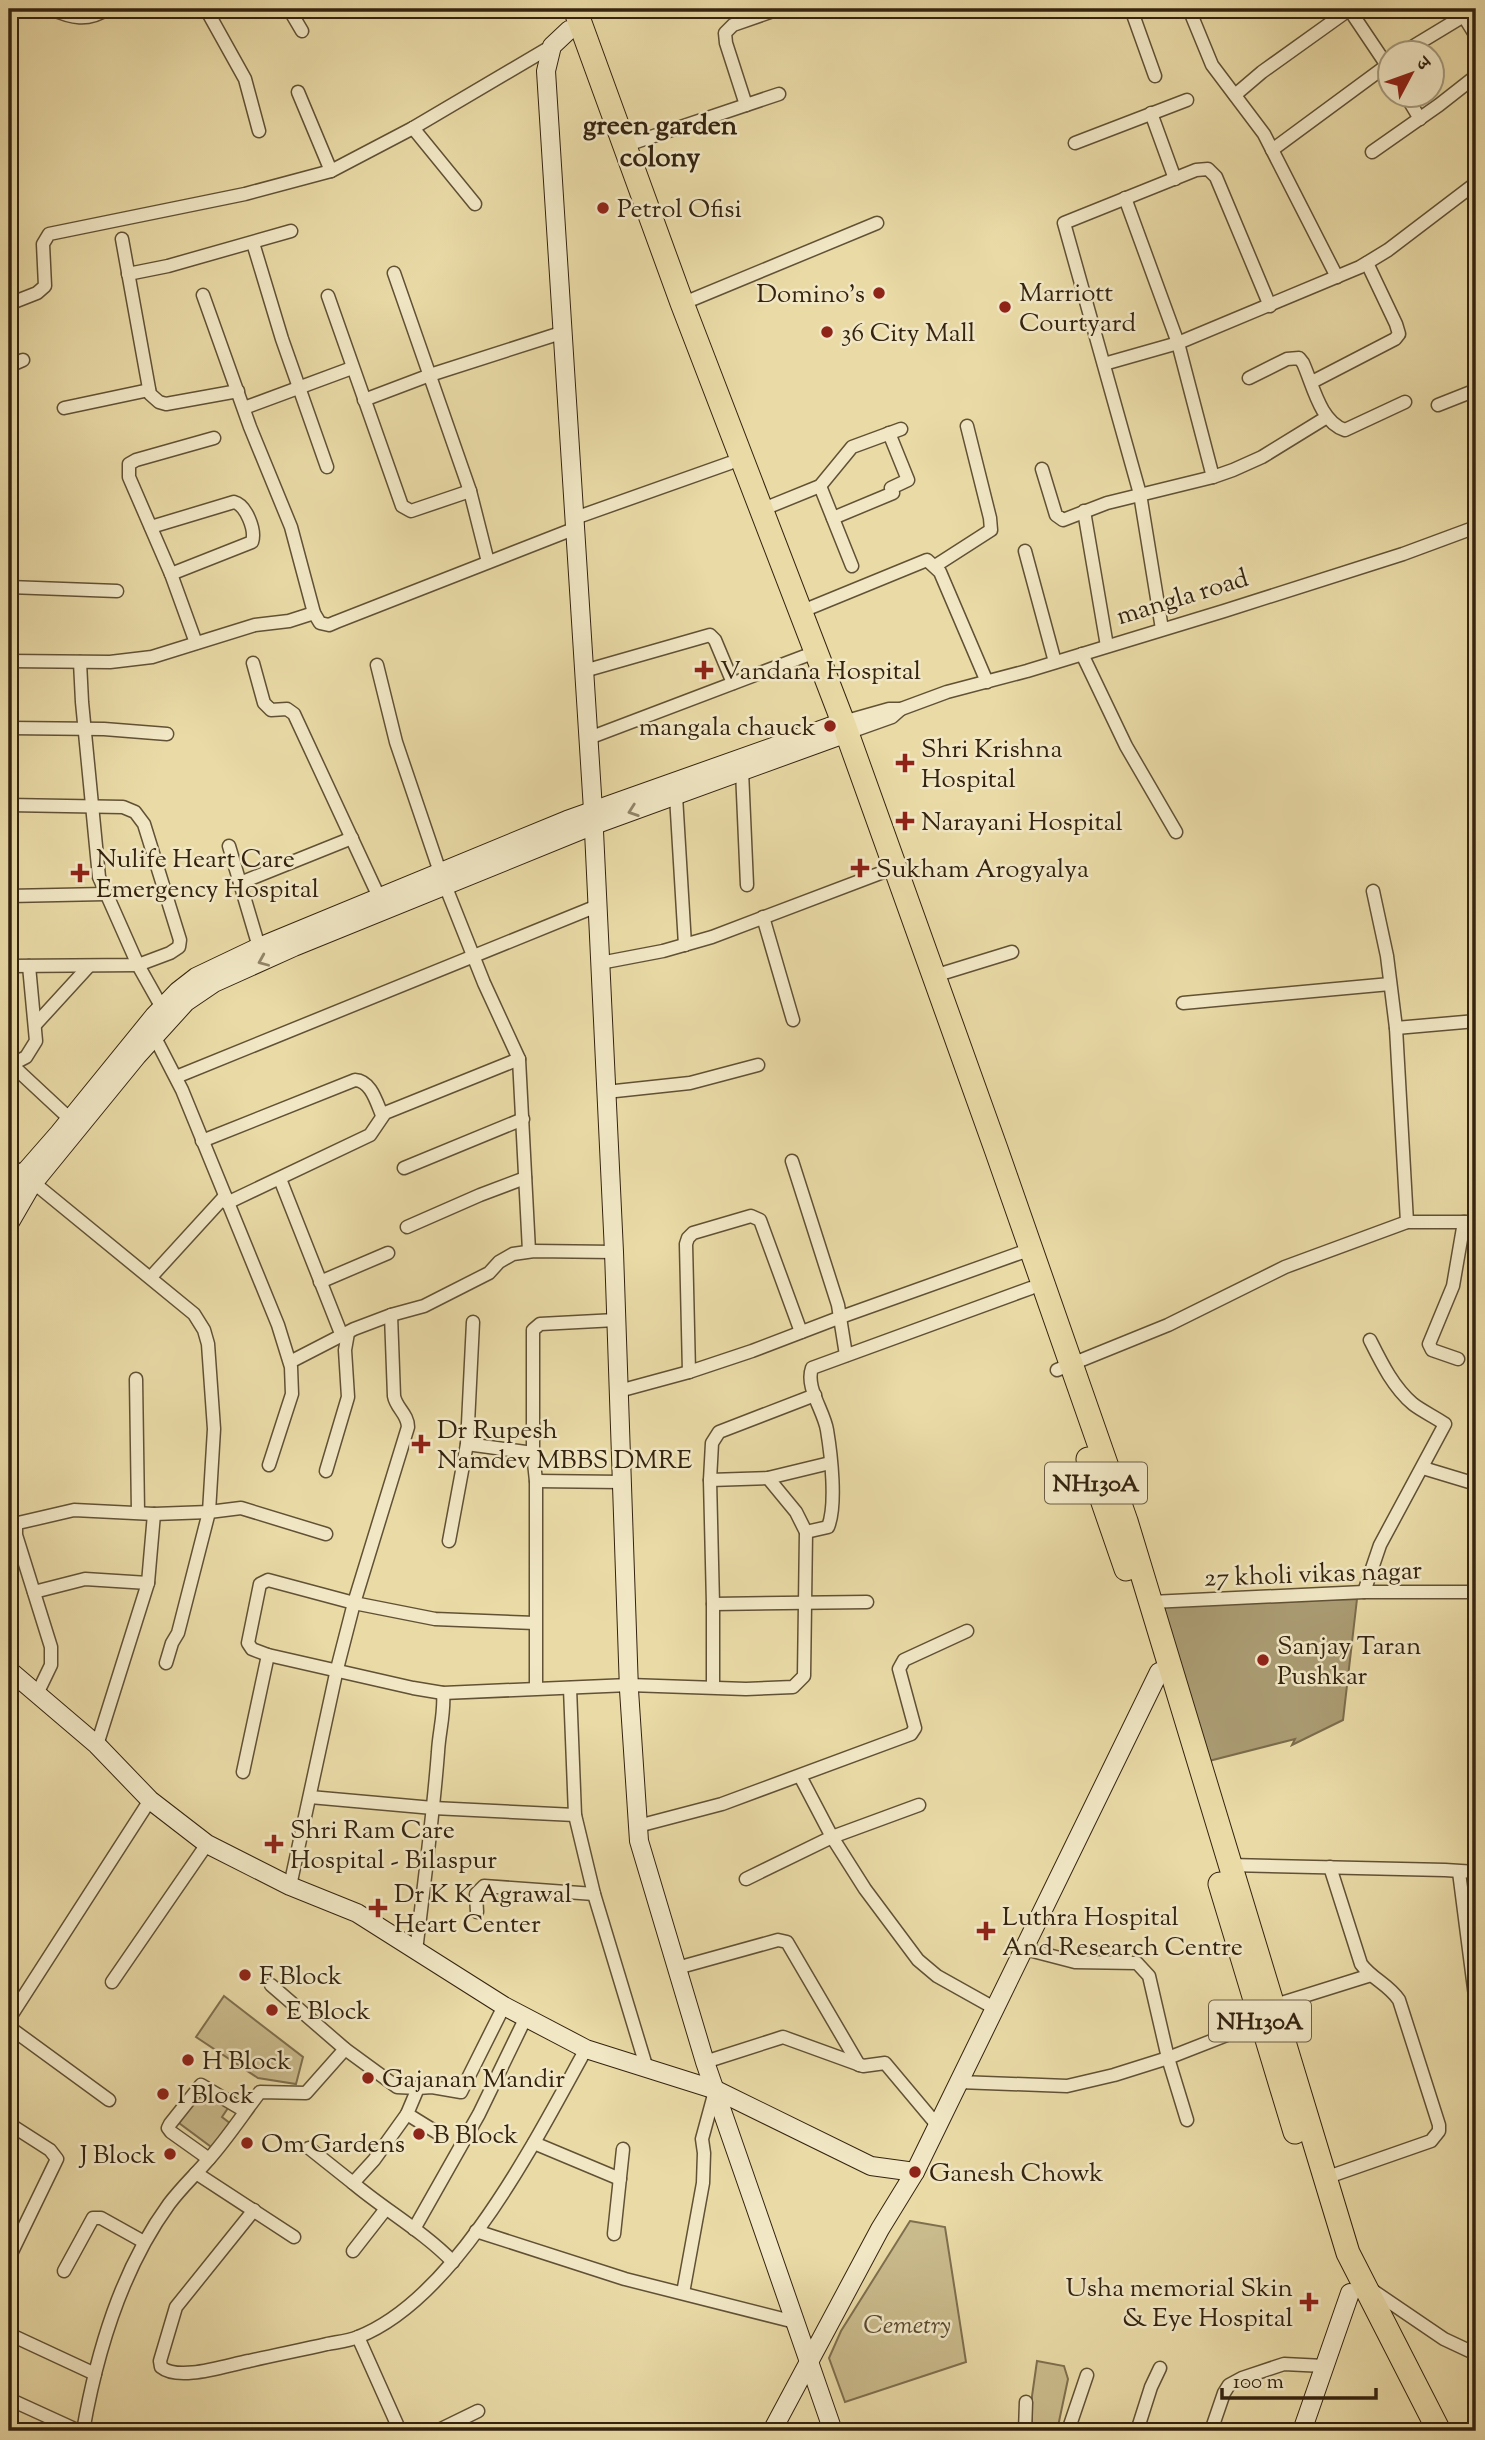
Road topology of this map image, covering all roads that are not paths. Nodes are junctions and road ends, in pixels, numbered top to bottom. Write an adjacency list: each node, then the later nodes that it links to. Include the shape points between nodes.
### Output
1 (51, 9): 2 (street, via 86,18)
2 (107, 9)
3 (206, 9): 28 (street, via 245,79)
4 (289, 9): 11 (street)
5 (779, 9): 23 (street, via 733,25 725,33)
6 (1131, 9): 16 (street)
7 (1189, 9): 21 (street, via 1212,65)
8 (1349, 9): 15 (street); 21 (street)
9 (1469, 12): 12 (street); 13 (street)
10 (569, 16): 14 (street); 30 (highway, NH130A); 49 (highway, NH130A, via 612,151)
11 (302, 31)
12 (1476, 36)
13 (1427, 38)
14 (552, 46): 27 (street); 51 (street, via 546,71)
15 (1376, 47)
16 (1155, 76)
17 (1376, 76): 31 (street)
18 (1476, 76): 26 (street)
19 (298, 92): 33 (street)
20 (779, 94): 23 (street)
21 (1235, 95): 31 (street)
22 (1187, 100): 25 (street)
23 (746, 105): 30 (street)
24 (1413, 108): 26 (street)
25 (1151, 113): 29 (street); 34 (street)
26 (1420, 119): 32 (street)
27 (413, 128): 33 (street); 37 (street)
28 (259, 131)
29 (1075, 143)
30 (624, 146): 49 (highway, NH130A)
31 (1272, 150): 45 (street)
32 (1372, 152)
33 (331, 171): 48 (street, via 245,194 49,234 43,244 45,286)
34 (1175, 179): 36 (street); 50 (street, via 1201,169 1213,172)
35 (1476, 183): 42 (street)
36 (1125, 198): 52 (street); 54 (street, via 1064,223)
37 (475, 204)
38 (877, 223): 49 (street)
39 (291, 231): 41 (street)
40 (122, 239): 44 (street)
41 (253, 243): 44 (street); 60 (street)
42 (1367, 263): 45 (street); 59 (street, via 1398,335)
43 (394, 273): 57 (street)
44 (128, 274): 61 (street)
45 (1337, 277): 50 (street)
46 (203, 295): 62 (street)
47 (328, 296): 56 (street)
48 (9, 304)
49 (678, 306): 72 (highway, NH130A); 79 (highway, NH130A)
50 (1270, 306): 52 (street)
51 (564, 332): 57 (street); 82 (street)
52 (1178, 343): 54 (street); 75 (street)
53 (23, 360): 55 (street)
54 (1104, 363): 78 (street)
55 (9, 366)
56 (352, 368): 60 (street); 64 (street)
57 (430, 375): 64 (street); 77 (street)
58 (1249, 378): 59 (street, via 1296,357)
59 (1312, 382): 69 (street)
60 (299, 388): 68 (street); 73 (street)
61 (149, 390): 62 (street, via 166,404); 67 (street)
62 (238, 391): 68 (street)
63 (1475, 393): 66 (street)
64 (364, 400): 77 (street, via 404,508 411,511)
65 (1405, 402): 69 (street, via 1348,430)
66 (1438, 405)
67 (64, 408)
68 (244, 408): 93 (street, via 291,527)
69 (1327, 416): 75 (street, via 1262,457)
70 (967, 426): 88 (street, via 991,530)
71 (214, 438): 83 (street, via 129,464 129,477)
72 (730, 463): 79 (highway, NH130A); 82 (street)
73 (327, 467)
74 (1042, 468): 80 (street, via 1057,517 1066,520)
75 (1213, 477): 78 (street)
76 (820, 486): 79 (street); 81 (street); 81 (street, via 852,447 895,431 908,480 891,488 893,493)
77 (470, 491): 86 (street)
78 (1140, 494): 80 (street); 94 (street)
79 (755, 505): 92 (highway, NH130A); 98 (highway, NH130A)
80 (1084, 511): 96 (street)
81 (833, 518): 87 (street)
82 (575, 523): 86 (street); 104 (street)
83 (151, 527): 89 (street); 89 (street, via 234,502 244,508 252,542)
84 (1476, 527): 94 (street, mangla road)
85 (1025, 551): 101 (street)
86 (488, 562): 93 (street, via 328,625 319,622)
87 (852, 566)
88 (935, 566): 92 (street, via 922,561); 105 (street)
89 (172, 574): 95 (street)
90 (9, 587): 91 (street)
91 (117, 591)
92 (800, 611): 109 (highway, NH130A)
93 (314, 613): 95 (street)
94 (1161, 629): 96 (street, mangla road)
95 (196, 643): 100 (street, via 144,659)
96 (1107, 646): 97 (street, mangla road)
97 (1082, 654): 101 (street, mangla road); 117 (street, via 1126,746)
98 (805, 656): 106 (street); 109 (highway, NH130A)
99 (9, 662): 100 (street)
100 (80, 662): 108 (street)
101 (1055, 662): 105 (street, mangla road)
102 (253, 663): 118 (street, via 266,706 294,714)
103 (377, 665): 121 (street, via 393,734)
104 (584, 671): 106 (street, via 709,635); 111 (street)
105 (987, 682): 109 (street, mangla road, via 889,709)
106 (733, 683): 111 (street)
107 (9, 728): 108 (street)
108 (84, 729): 110 (street); 115 (street)
109 (839, 729): 112 (street); 116 (street); 120 (highway, NH130A); 139 (highway, NH130A)
110 (167, 734)
111 (589, 738): 116 (street)
112 (742, 771): 113 (street); 123 (street)
113 (676, 796): 116 (street, one-way to 116); 130 (street)
114 (9, 804): 115 (street)
115 (92, 807): 125 (street, via 96,866); 135 (street, via 130,809 141,819 179,933 177,949)
116 (593, 818): 121 (street); 128 (street)
117 (1176, 832)
118 (352, 838): 122 (street); 127 (street)
119 (229, 846): 122 (street)
120 (886, 871): 129 (street); 149 (highway, NH130A)
121 (443, 879): 127 (street); 133 (street); 142 (street, one-way to 142, via 224,978)
122 (240, 883): 131 (street)
123 (747, 884)
124 (1373, 891): 140 (street)
125 (105, 894): 126 (street); 135 (street)
126 (9, 896)
127 (379, 897): 131 (street)
128 (597, 906): 133 (street); 134 (street)
129 (763, 917): 130 (street); 143 (street)
130 (685, 945): 134 (street)
131 (259, 947): 142 (street, via 196,977 178,991)
132 (1012, 952): 139 (street)
133 (474, 957): 148 (street); 152 (street)
134 (600, 963): 153 (street)
135 (138, 965): 138 (street); 142 (street)
136 (9, 966): 137 (street)
137 (29, 966): 138 (street); 145 (street)
138 (89, 966): 145 (street)
139 (934, 976): 149 (highway, NH130A)
140 (1390, 984): 141 (street); 146 (street)
141 (1183, 1003)
142 (165, 1014): 147 (street)
143 (793, 1020)
144 (1476, 1021): 146 (street)
145 (36, 1025): 151 (street, via 35,1046)
146 (1396, 1028): 165 (street)
147 (151, 1030): 152 (street); 155 (street); 160 (street)
148 (519, 1059): 154 (street); 156 (street)
149 (958, 1060): 172 (highway, NH130A); 186 (highway, NH130A)
150 (758, 1065): 153 (street, via 690,1083)
151 (11, 1066): 155 (street)
152 (176, 1077): 157 (street)
153 (606, 1092): 170 (street)
154 (382, 1115): 157 (street, via 368,1085 355,1080); 162 (street, via 370,1135)
155 (70, 1119): 160 (street)
156 (523, 1119): 159 (street); 161 (street)
157 (202, 1141): 164 (street)
158 (792, 1161): 177 (street)
159 (404, 1168)
160 (22, 1174): 163 (street); 167 (street, via 22,1199); 173 (street)
161 (525, 1178): 168 (street); 169 (street)
162 (280, 1179): 164 (street); 174 (street)
163 (9, 1196)
164 (226, 1200): 173 (street); 185 (street)
165 (1407, 1222): 166 (street); 186 (street, via 1285,1267 1168,1325)
166 (1470, 1222): 184 (street, via 1453,1286 1429,1346)
167 (9, 1224)
168 (407, 1227)
169 (529, 1251): 170 (street); 176 (street, via 505,1257 489,1273 424,1306)
170 (614, 1252): 178 (street)
171 (388, 1253): 174 (street)
172 (1020, 1253): 175 (highway, NH130A); 177 (street)
173 (150, 1278): 203 (street, via 194,1314 208,1344 214,1429)
174 (320, 1282): 181 (street)
175 (1031, 1288): 183 (street); 186 (highway, NH130A)
176 (391, 1315): 181 (street); 215 (street, via 394,1396 408,1427)
177 (841, 1317): 180 (street); 183 (street)
178 (616, 1320): 189 (street); 192 (street, via 535,1327)
179 (473, 1322): 191 (street)
180 (800, 1332): 187 (street); 187 (street, via 760,1220 751,1216 693,1233 686,1244)
181 (345, 1335): 185 (street); 196 (street, via 348,1397)
182 (1370, 1340): 195 (street, via 1398,1388 1413,1404 1445,1424)
183 (846, 1355): 190 (street, via 813,1368)
184 (1458, 1359)
185 (290, 1362): 194 (street, via 292,1394)
186 (1063, 1367): 214 (highway, NH130A, via 1126,1521); 223 (highway, NH130A)
187 (689, 1372): 189 (street)
188 (136, 1379): 202 (street)
189 (619, 1391): 200 (street)
190 (815, 1395): 193 (street, via 827,1430); 198 (street, via 716,1433)
191 (467, 1444): 192 (street); 207 (street)
192 (533, 1452): 199 (street)
193 (830, 1463): 197 (street); 205 (street, via 830,1525)
194 (269, 1465)
195 (1423, 1468): 201 (street); 209 (street, via 1380,1545)
196 (326, 1471)
197 (768, 1478): 198 (street); 205 (street)
198 (710, 1480): 216 (street)
199 (536, 1481): 200 (street); 217 (street)
200 (622, 1482): 224 (street)
201 (1476, 1484)
202 (138, 1512): 204 (street); 210 (street, via 74,1510 18,1523 16,1535)
203 (209, 1512): 204 (street); 206 (street, via 252,1510); 220 (street)
204 (154, 1514): 208 (street)
205 (806, 1532): 212 (street)
206 (326, 1534)
207 (449, 1541)
208 (148, 1583): 210 (street, via 85,1578); 230 (street)
209 (1364, 1591): 211 (street, 27 kholi vikas nagar); 214 (street, 27 kholi vikas nagar)
210 (34, 1592): 228 (street, via 52,1656)
211 (1476, 1592)
212 (805, 1602): 213 (street); 216 (street); 225 (street, via 804,1675 797,1684)
213 (867, 1602)
214 (1151, 1602): 241 (highway, NH130A)
215 (354, 1604): 217 (street, via 435,1619); 219 (street, via 263,1581 248,1643); 221 (street)
216 (713, 1604): 225 (street)
217 (535, 1623): 226 (street)
218 (967, 1631): 232 (street, via 900,1664 915,1728 911,1734)
219 (268, 1655): 221 (street); 231 (street)
220 (166, 1663)
221 (337, 1669): 229 (street); 233 (street)
222 (9, 1670): 228 (street)
223 (1159, 1672): 249 (street); 258 (highway, NH130A)
224 (629, 1685): 225 (street); 227 (street); 238 (street)
225 (713, 1687)
226 (536, 1688): 227 (street); 229 (street)
227 (570, 1688): 237 (street)
228 (37, 1693): 230 (street)
229 (443, 1693): 236 (street)
230 (97, 1745): 234 (street)
231 (243, 1772)
232 (800, 1776): 238 (street, via 722,1804); 239 (street)
233 (310, 1797): 236 (street); 246 (street)
234 (150, 1800): 240 (street); 260 (street)
235 (919, 1805): 239 (street)
236 (433, 1808): 237 (street); 250 (street)
237 (575, 1815): 247 (street)
238 (638, 1826): 251 (street)
239 (832, 1837): 245 (street); 257 (street, via 918,1960)
240 (207, 1844): 246 (street); 253 (street)
241 (1230, 1865): 242 (street); 258 (highway, NH130A)
242 (1331, 1867): 243 (street); 252 (street, via 1361,1964)
243 (1460, 1872): 244 (street); 255 (street)
244 (1476, 1872)
245 (746, 1879)
246 (290, 1885): 250 (street, via 357,1913)
247 (594, 1894): 248 (street, via 484,1886 477,1894); 267 (street)
248 (477, 1912)
249 (1025, 1950): 257 (street); 264 (street, via 1075,1962 1137,1963 1149,1976)
250 (416, 1951): 256 (street)
251 (677, 1968): 265 (street); 266 (street, via 778,1940 787,1942)
252 (1371, 1975): 258 (street); 284 (street, via 1398,2000 1439,2119 1439,2131 1431,2141)
253 (112, 1982)
254 (271, 1985): 262 (street)
255 (1476, 2004)
256 (504, 2006): 259 (street); 269 (street, via 461,2092)
257 (996, 2009): 268 (street)
258 (1266, 2014): 264 (street); 284 (highway, NH130A); 298 (highway, NH130A, via 1310,2183)
259 (526, 2017): 263 (street); 289 (street, via 479,2114)
260 (9, 2019)
261 (9, 2026): 271 (street)
262 (345, 2049): 269 (street, via 397,2087); 272 (street, via 306,2094 260,2092)
263 (586, 2049): 267 (street); 278 (street)
264 (1168, 2058): 268 (street, via 1059,2087); 274 (street)
265 (705, 2062): 266 (street, via 783,2038); 270 (street)
266 (859, 2065): 276 (street, via 886,2063)
267 (647, 2069): 270 (street)
268 (959, 2082): 276 (street)
269 (418, 2088): 273 (street)
270 (716, 2090): 282 (street, via 871,2166); 299 (street, via 702,2139 703,2183); 300 (street)
271 (108, 2100)
272 (245, 2111): 281 (street); 281 (street, via 201,2085 170,2124 171,2132)
273 (407, 2114): 277 (street); 286 (street)
274 (1187, 2120)
275 (11, 2125): 295 (street, via 57,2159)
276 (937, 2125): 282 (street)
277 (441, 2135)
278 (534, 2143): 285 (street); 290 (street)
279 (309, 2148): 286 (street)
280 (623, 2149): 285 (street)
281 (209, 2159): 283 (street)
282 (915, 2172): 304 (street)
283 (196, 2173): 287 (street); 293 (street)
284 (1325, 2178): 298 (highway, NH130A)
285 (620, 2179): 291 (street)
286 (353, 2183): 288 (street)
287 (254, 2210): 292 (street); 302 (street, via 176,2307 161,2367 193,2372)
288 (385, 2210): 289 (street); 294 (street)
289 (414, 2229): 296 (street)
290 (476, 2231): 296 (street); 299 (street)
291 (614, 2234)
292 (294, 2237)
293 (144, 2242): 297 (street, via 93,2218); 307 (street, via 121,2287)
294 (354, 2251)
295 (9, 2258)
296 (453, 2262): 302 (street, via 399,2314)
297 (64, 2271)
298 (1357, 2288): 303 (street); 305 (street); 322 (highway, NH130A); 323 (highway, NH130A)
299 (682, 2293): 300 (street)
300 (795, 2322): 304 (street)
301 (9, 2334): 307 (street)
302 (358, 2337): 313 (street)
303 (1476, 2354)
304 (808, 2362): 315 (street); 316 (street)
305 (1324, 2366): 320 (street, via 1284,2364 1229,2385); 321 (street)
306 (1160, 2368): 319 (street)
307 (95, 2374): 312 (street)
308 (1087, 2375): 318 (street)
309 (9, 2399): 312 (street)
310 (1026, 2402): 317 (street)
311 (478, 2411): 314 (street)
312 (81, 2431)
313 (400, 2431)
314 (437, 2431)
315 (772, 2431)
316 (833, 2431)
317 (1025, 2431)
318 (1068, 2431)
319 (1137, 2431)
320 (1212, 2431)
321 (1302, 2431)
322 (1422, 2431)
323 (1439, 2431)

